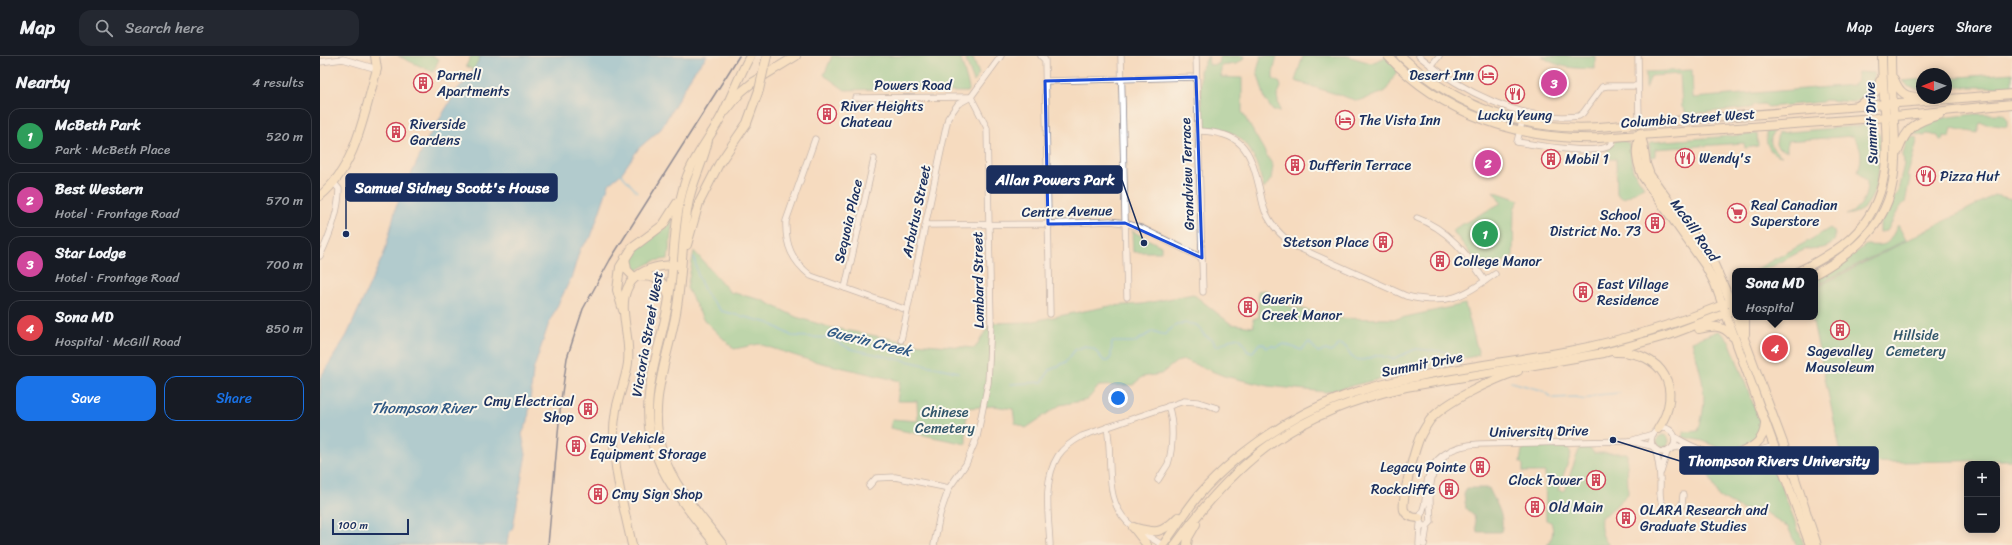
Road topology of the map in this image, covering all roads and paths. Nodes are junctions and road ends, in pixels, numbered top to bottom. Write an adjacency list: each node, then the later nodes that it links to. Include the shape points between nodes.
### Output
1 (375, 56): 18 (main road)
2 (750, 56): 36 (main road, Victoria Street West)
3 (767, 56): 59 (main road, bridge, via 759,90 747,123 719,164 699,203)
4 (796, 56): 36 (main road, Victoria Street West, via 752,83 741,92)
5 (1001, 56): 27 (street, Arbutus Street)
6 (1041, 56): 23 (street, via 1045,60)
7 (1121, 56): 22 (street)
8 (1196, 56): 21 (street, Grandview Terrace)
9 (1388, 56): 41 (main road, Columbia Street West, via 1421,86 1459,109)
10 (1401, 56): 38 (main road, Columbia Street West, via 1428,79 1458,98 1492,114)
11 (1419, 56): 17 (street)
12 (1439, 56): 17 (street)
13 (1638, 56): 24 (street, McGill Road)
14 (1882, 56): 20 (main road, Summit Drive)
15 (1892, 56): 19 (main road, Summit Drive)
16 (320, 62): 18 (street, via 343,59)
17 (1431, 66): 24 (street, via 1455,83 1484,98 1518,110 1554,116 1583,113 1602,87)
18 (377, 69): 47 (main road, via 354,147)
19 (1892, 73): 28 (main road, via 1897,88 1902,93); 31 (main road, Summit Drive)
20 (1882, 74): 33 (main road, Summit Drive); 34 (main road, via 1878,89 1872,97)
21 (1196, 77): 22 (street); 40 (street, Grandview Terrace)
22 (1121, 79): 23 (street); 51 (street)
23 (1045, 80): 53 (street)
24 (1638, 86): 39 (street, McGill Road)
25 (2012, 94): 26 (main road, Columbia Street West)
26 (1989, 96): 30 (main road, Columbia Street West); 37 (main road, via 1974,102 1904,110)
27 (971, 97): 29 (street, Powers Road); 52 (street, Lombard Street, via 987,128); 54 (street, Arbutus Street, via 958,104 948,118)
28 (1916, 97)
29 (855, 98)
30 (1954, 99): 31 (main road, Columbia Street West)
31 (1894, 104): 33 (main road, Columbia Street West); 37 (main road, Summit Drive)
32 (2012, 104): 35 (main road, Columbia Street West)
33 (1884, 105): 34 (main road, Columbia Street West); 37 (main road, Summit Drive)
34 (1857, 107): 39 (main road, Columbia Street West)
35 (1960, 109): 37 (main road, Columbia Street West); 45 (main road, via 1914,124 1907,131)
36 (721, 117): 43 (main road, Victoria Street West)
37 (1890, 118): 42 (main road, Columbia Street West); 45 (main road, Summit Drive); 60 (main road, Summit Drive, via 1884,181 1870,215 1861,228 1842,245)
38 (1522, 122): 39 (main road, Columbia Street West, via 1548,127 1579,128); 41 (street)
39 (1639, 124): 42 (main road, McGill Road)
40 (1198, 131): 57 (street, Grandview Terrace); 64 (street, via 1229,136 1239,142 1253,161 1267,215 1284,238 1297,247 1406,296 1420,299 1446,300 1474,289)
41 (1519, 131): 42 (main road, Columbia Street West, via 1563,138)
42 (1640, 135): 69 (main road, McGill Road, via 1650,174 1713,262); 71 (main road, McGill Road, via 1636,144 1636,154 1643,177 1705,265)
43 (708, 139): 48 (main road, Victoria Street West, via 693,162); 59 (main road, Victoria Street West, via 689,198)
44 (815, 139): 65 (street, via 786,221 785,234 788,248 802,268 812,276)
45 (1896, 156): 61 (main road, Summit Drive, via 1892,189 1878,220 1850,252)
46 (874, 159): 65 (street, Sequoia Place)
47 (334, 183): 49 (main road); 55 (street, via 339,189 338,201)
48 (682, 193): 56 (main road, via 663,225 638,242); 58 (main road, Victoria Street West)
49 (320, 196)
50 (1417, 218): 64 (street, via 1449,236)
51 (1125, 223): 53 (street, Centre Avenue); 57 (street, Centre Avenue, via 1141,228); 68 (street)
52 (989, 224): 53 (street, Centre Avenue); 54 (street, Centre Avenue); 104 (street, Lombard Street, via 991,323 988,383 977,437 966,464)
53 (1048, 224): 75 (street)
54 (926, 225): 72 (street, Arbutus Street)
55 (321, 253)
56 (625, 257): 63 (main road, via 627,270); 73 (main road, via 617,284 619,302)
57 (1202, 258): 66 (street, Grandview Terrace)
58 (672, 265): 59 (main road); 63 (main road, via 650,268); 67 (main road, Victoria Street West)
59 (682, 266): 114 (main road, Victoria Street West, via 675,319 657,393 657,430 662,453 673,477)
60 (1804, 268)
61 (1818, 272)
62 (1495, 274): 64 (street)
63 (636, 277): 67 (main road, via 648,276 661,280); 73 (main road, via 625,295)
64 (1485, 281)
65 (845, 288): 72 (street)
66 (1203, 292)
67 (669, 297): 113 (main road, Victoria Street West, via 648,393 649,431 667,479)
68 (1127, 298)
69 (1732, 299)
70 (1732, 301): 71 (main road, Summit Drive)
71 (1722, 305): 76 (main road, McGill Road); 105 (main road, Summit Drive, via 1611,341 1404,380 1344,396 1306,413 1250,448)
72 (907, 310): 80 (street, Arbutus Street)
73 (624, 311): 112 (main road, via 629,344 628,365 616,410 614,434 618,478)
74 (1732, 313): 76 (main road, Summit Drive)
75 (1050, 314)
76 (1726, 314): 79 (main road, Summit Drive); 81 (main road, McGill Road)
77 (1738, 320): 82 (main road, McGill Road)
78 (1745, 320): 82 (main road)
79 (1669, 335): 81 (main road, via 1716,326 1724,329); 83 (main road, Summit Drive)
80 (901, 340)
81 (1735, 340): 87 (main road, McGill Road)
82 (1746, 343): 92 (main road, McGill Road)
83 (1604, 352): 84 (main road, Summit Drive); 89 (main road, via 1631,352 1641,355 1661,371 1668,382 1670,397 1667,413)
84 (1533, 366): 107 (main road, Summit Drive, via 1378,393 1328,410 1281,436 1255,455); 109 (main road, via 1509,374 1450,404 1430,420 1418,440 1403,500 1407,515)
85 (1168, 406): 86 (street, via 1184,401); 88 (street); 102 (street, via 1171,414 1171,450)
86 (1217, 408)
87 (1766, 421): 94 (main road, McGill Road); 99 (main road, via 1760,441)
88 (1107, 427): 111 (street, via 1113,502 1119,514); 116 (street, via 1082,436 1067,445 1058,455 1048,484)
89 (1656, 432): 90 (street, via 1668,429); 91 (street, University Drive); 95 (street, via 1651,442)
90 (1675, 437): 93 (street); 96 (street)
91 (1629, 441): 95 (street, University Drive); 97 (street, University Drive, via 1468,444)
92 (1783, 442): 94 (main road); 124 (main road, McGill Road)
93 (1688, 445): 96 (street); 99 (street, via 1715,454)
94 (1774, 446): 99 (street); 100 (main road, McGill Road)
95 (1654, 448): 98 (street); 101 (street)
96 (1672, 448): 98 (street)
97 (1451, 450): 108 (street, via 1438,464 1432,478); 109 (street, University Drive, via 1444,453 1430,471)
98 (1667, 452): 101 (street)
99 (1734, 456): 100 (main road, via 1766,458 1777,463)
100 (1782, 469): 123 (main road, McGill Road)
101 (1660, 474): 106 (street, via 1659,497 1665,505 1676,509 1682,505)
102 (1158, 480)
103 (869, 486): 104 (street, via 876,478 888,476)
104 (949, 488): 115 (street, Lombard Street, via 940,514)
105 (1199, 495): 111 (main road, via 1169,527 1161,531); 118 (main road, Summit Drive)
106 (1683, 495)
107 (1206, 506): 119 (main road, Summit Drive); 120 (main road, via 1188,538)
108 (1429, 516): 109 (street); 110 (street, via 1431,522)
109 (1421, 519): 110 (street); 121 (street, University Drive)
110 (1427, 526): 122 (street)
111 (1133, 527): 117 (main road); 118 (street)
112 (632, 545)
113 (716, 545)
114 (723, 545)
115 (934, 545)
116 (1050, 545)
117 (1147, 545)
118 (1162, 545)
119 (1175, 545)
120 (1187, 545)
121 (1419, 545)
122 (1424, 545)
123 (1810, 545)
124 (1817, 545)

